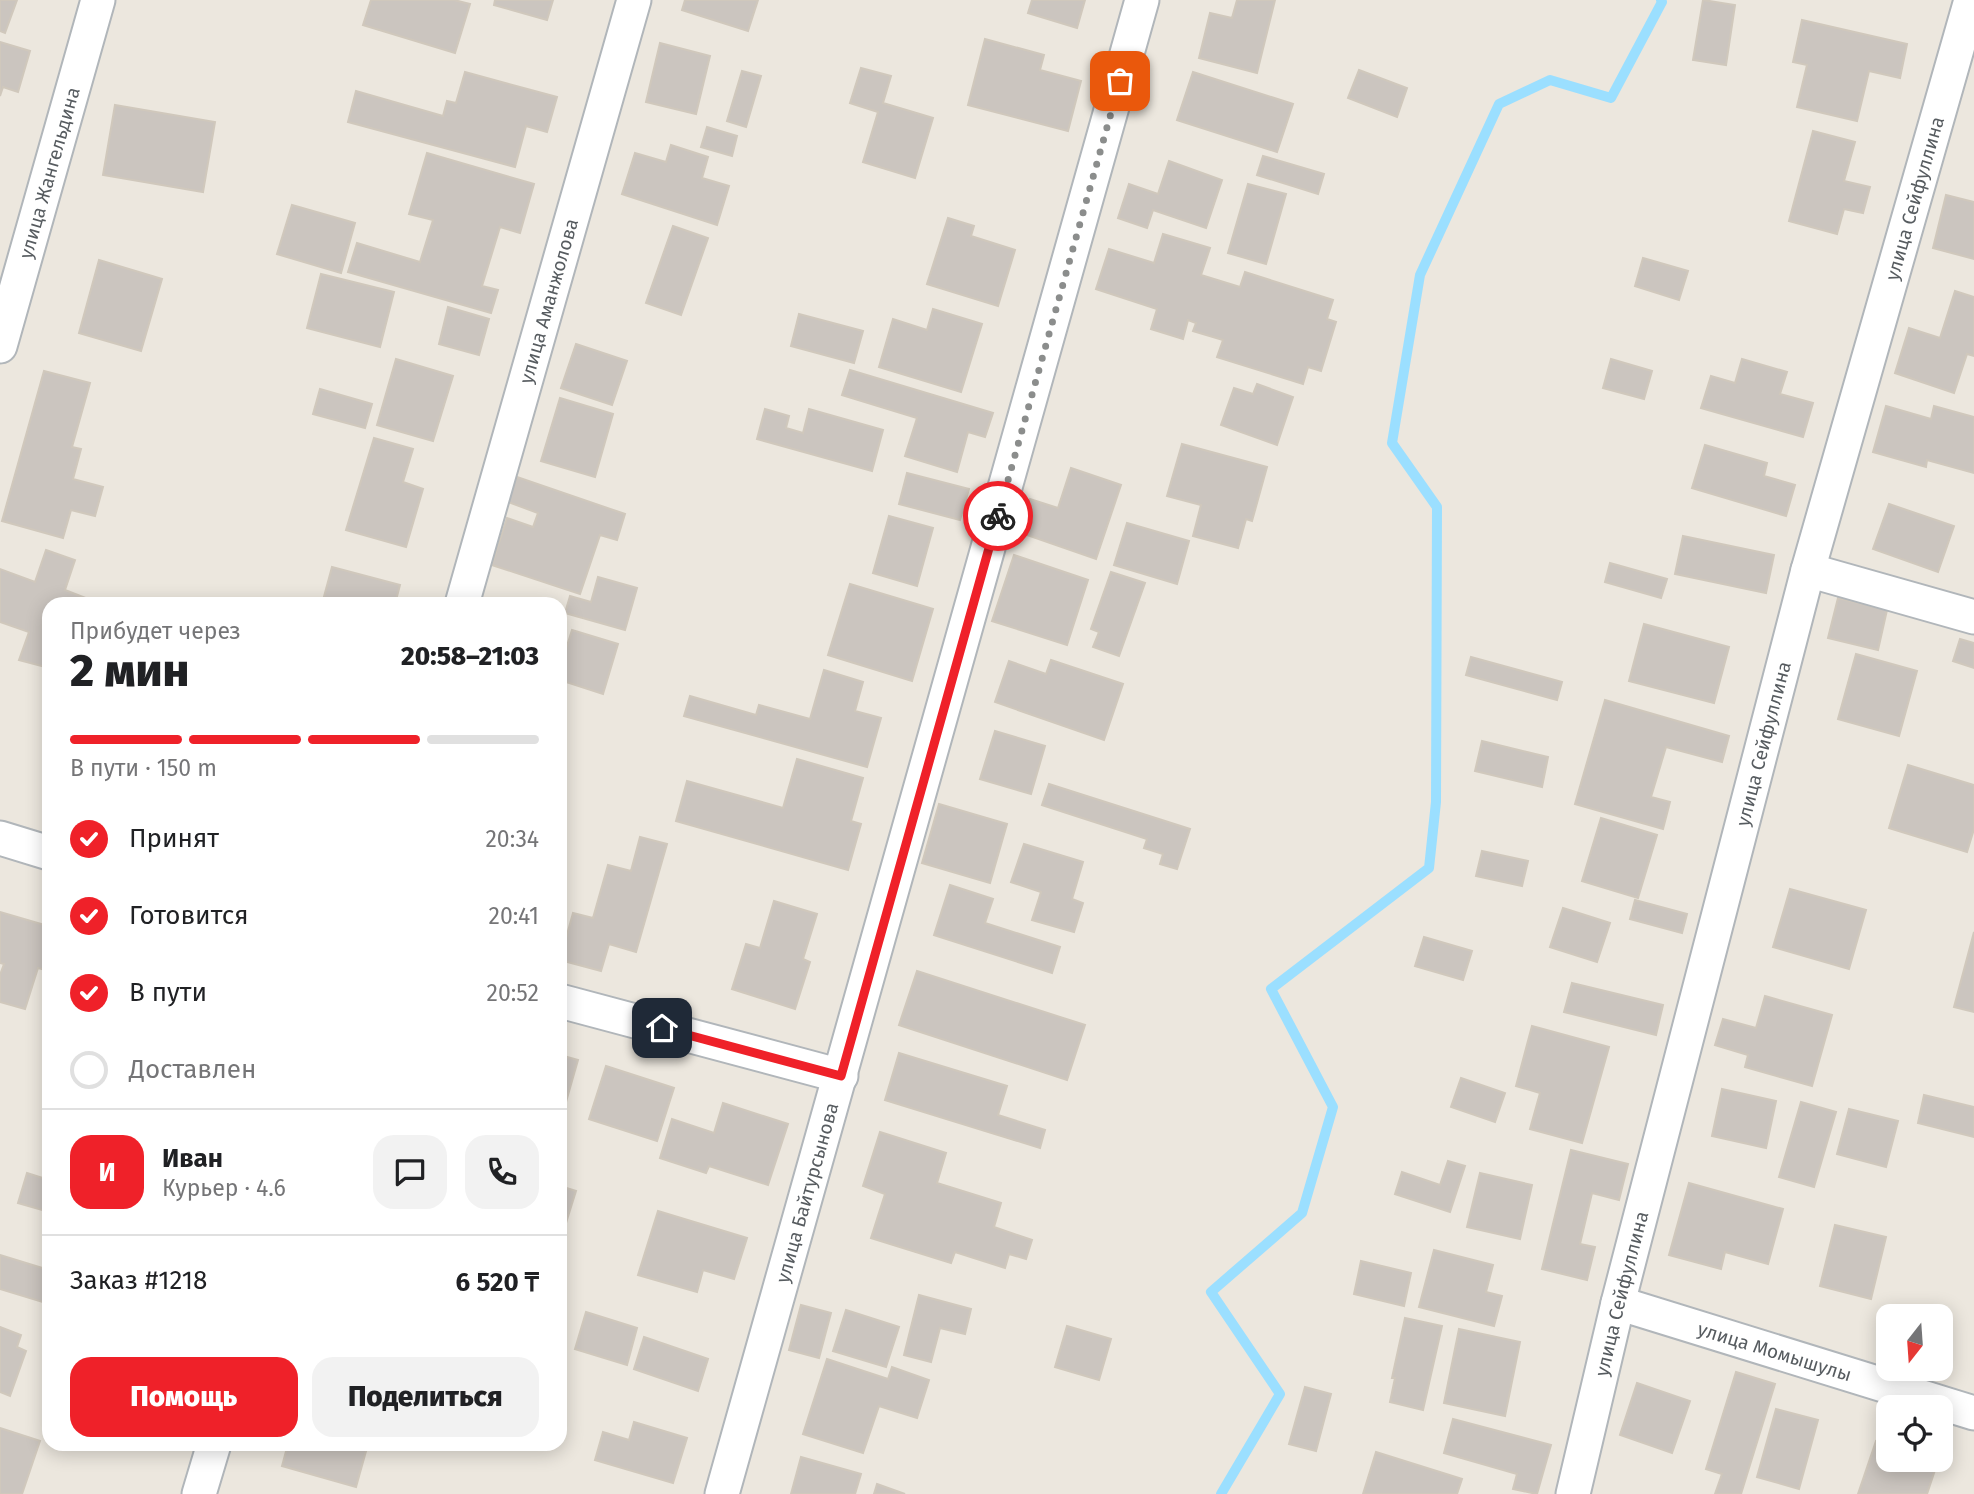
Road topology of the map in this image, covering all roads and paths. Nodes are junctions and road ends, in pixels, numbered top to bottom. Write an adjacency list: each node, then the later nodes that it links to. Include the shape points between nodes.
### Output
1 (98, 0): 5 (street, улица Жангельдина)
2 (634, 0): 7 (street, улица Аманжолова)
3 (1142, 0): 12 (street, улица Байтурсынова)
4 (1971, 0): 6 (street, улица Сейфуллина)
5 (0, 346)
6 (1808, 570): 8 (street); 13 (street, улица Сейфуллина)
7 (464, 597)
8 (1974, 617)
9 (0, 838): 10 (street)
10 (42, 851)
11 (567, 1003): 12 (street)
12 (841, 1076): 17 (street, улица Байтурсынова)
13 (1618, 1303): 14 (street, улица Момышулы); 18 (street, улица Сейфуллина)
14 (1974, 1413)
15 (212, 1451): 16 (street)
16 (199, 1494)
17 (722, 1494)
18 (1573, 1494)

